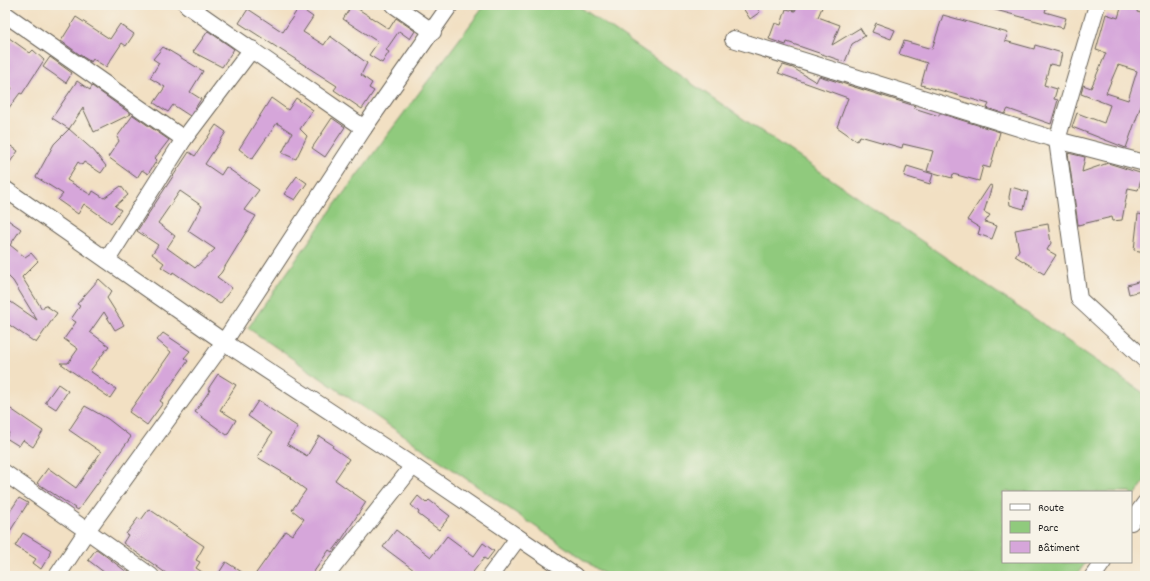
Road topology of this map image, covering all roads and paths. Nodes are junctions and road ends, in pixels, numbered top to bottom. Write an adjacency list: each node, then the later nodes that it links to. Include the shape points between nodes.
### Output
1 (187, 5): 8 (street)
2 (394, 5): 6 (street)
3 (450, 5): 6 (street)
4 (1097, 5): 11 (street)
5 (5, 14): 10 (street)
6 (433, 32): 9 (street)
7 (732, 39): 11 (street)
8 (252, 49): 9 (street); 10 (street)
9 (364, 128): 15 (street)
10 (184, 139): 14 (street)
11 (1057, 140): 12 (street); 16 (street, via 1079,299)
12 (1145, 163)
13 (5, 189): 14 (street)
14 (107, 260): 15 (street)
15 (224, 342): 17 (street); 21 (street)
16 (1145, 360)
17 (413, 466): 22 (street); 26 (street)
18 (5, 473): 21 (street)
19 (1145, 503): 20 (street)
20 (1132, 521)
21 (88, 529): 24 (street); 25 (street)
22 (518, 538): 27 (street); 28 (street)
23 (1102, 563): 29 (street)
24 (57, 576)
25 (151, 576)
26 (326, 576)
27 (490, 576)
28 (575, 576)
29 (1093, 576)

